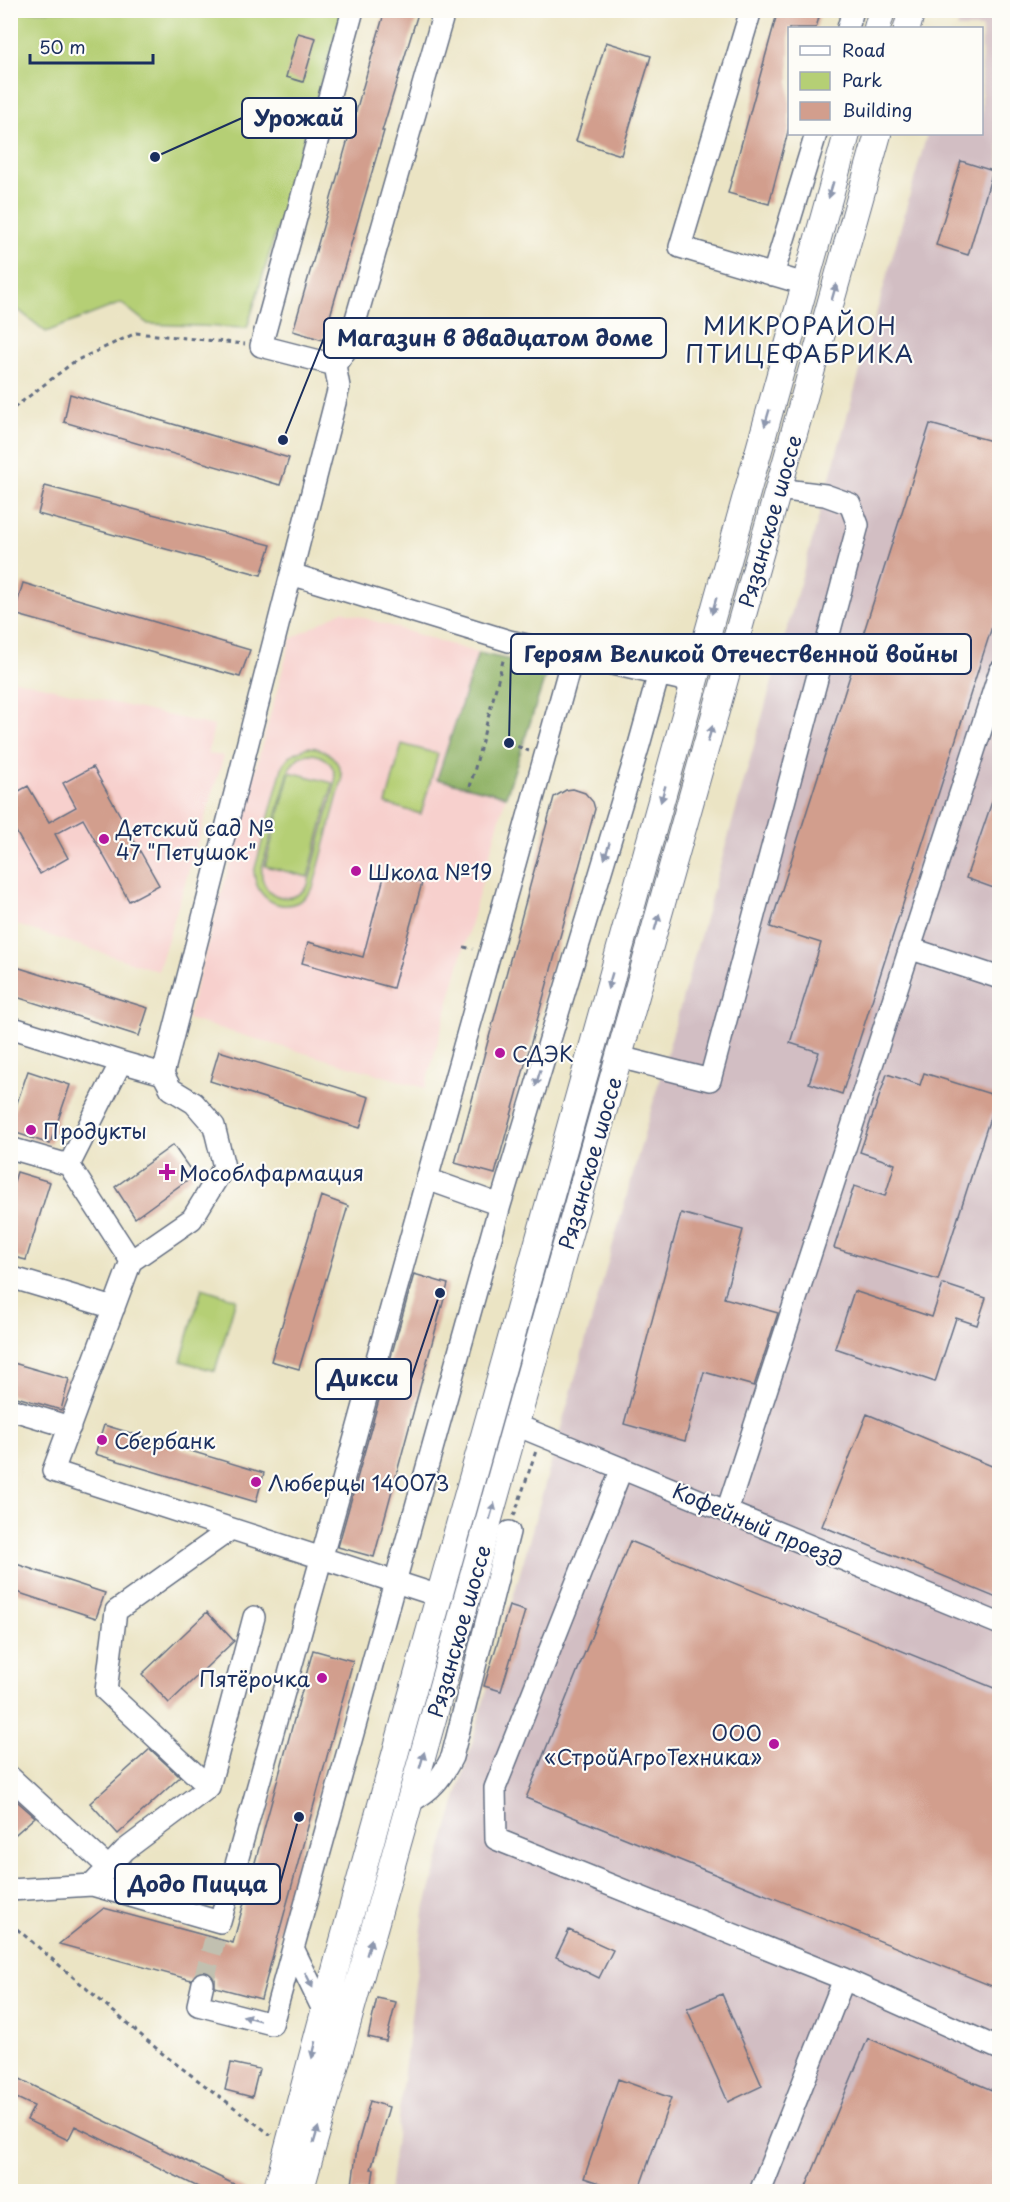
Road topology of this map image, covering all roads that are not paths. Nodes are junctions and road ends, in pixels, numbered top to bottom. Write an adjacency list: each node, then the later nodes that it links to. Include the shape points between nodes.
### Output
1 (353, 10): 15 (lane, via 261,346)
2 (751, 10): 13 (lane, via 680,247)
3 (853, 10): 7 (lane)
4 (882, 10): 8 (main road)
5 (912, 10): 9 (main road)
6 (442, 19): 15 (lane, via 348,347)
7 (848, 27)
8 (877, 27)
9 (907, 27)
10 (816, 135): 13 (lane)
11 (847, 135): 14 (main road, Рязанское шоссе, one-way to 14)
12 (878, 135): 16 (main road, Рязанское шоссе, one-way to 12)
13 (773, 275): 14 (lane)
14 (805, 284): 21 (main road, Рязанское шоссе, one-way to 21)
15 (335, 365): 17 (lane, via 339,387)
16 (778, 489): 25 (main road, Рязанское шоссе, one-way to 16); 25 (lane, via 825,495 850,504 858,525 711,1080)
17 (291, 574): 18 (lane, via 509,641); 27 (lane)
18 (573, 655): 19 (lane); 30 (lane)
19 (661, 664): 21 (lane); 31 (lane, one-way to 31)
20 (999, 671): 22 (lane)
21 (693, 682): 44 (main road, Рязанское шоссе, one-way to 44)
22 (909, 948): 23 (lane); 39 (lane)
23 (999, 978)
24 (10, 1027): 26 (lane)
25 (619, 1058): 36 (main road, Рязанское шоссе)
26 (120, 1062): 27 (lane); 29 (lane)
27 (163, 1074): 32 (lane, via 171,1089 194,1103 214,1126 224,1167 192,1219)
28 (10, 1148): 29 (lane)
29 (69, 1165): 32 (lane)
30 (427, 1179): 31 (lane); 42 (lane)
31 (500, 1205): 43 (lane)
32 (131, 1261): 34 (lane)
33 (10, 1277): 34 (lane)
34 (114, 1308): 37 (lane)
35 (10, 1409): 37 (lane)
36 (516, 1425): 38 (lane, Кофейный проезд); 49 (main road, Рязанское шоссе, one-way to 36)
37 (70, 1427): 40 (lane, via 54,1471)
38 (622, 1468): 39 (lane, Кофейный проезд); 54 (lane, via 495,1788 496,1839)
39 (727, 1511): 46 (lane, Кофейный проезд)
40 (231, 1528): 42 (lane); 48 (lane, via 116,1611 106,1691)
41 (509, 1532): 49 (lane, via 452,1757 442,1777)
42 (320, 1557): 43 (lane); 51 (lane, via 218,1930)
43 (395, 1582): 44 (lane); 53 (lane)
44 (439, 1596): 56 (main road, Рязанское шоссе)
45 (254, 1617): 48 (lane)
46 (999, 1624)
47 (10, 1777): 50 (lane)
48 (209, 1787): 50 (lane)
49 (410, 1802): 59 (main road, Рязанское шоссе, one-way to 49)
50 (108, 1867): 51 (lane)
51 (92, 1885): 52 (lane)
52 (10, 1890)
53 (293, 1948): 55 (lane, one-way to 55, via 272,2024 198,2005); 56 (lane, one-way to 56)
54 (844, 1979): 57 (lane); 60 (lane)
55 (203, 1983)
56 (324, 2012): 58 (main road, Рязанское шоссе, one-way to 58)
57 (999, 2049)
58 (276, 2192)
59 (300, 2192)
60 (760, 2192)

